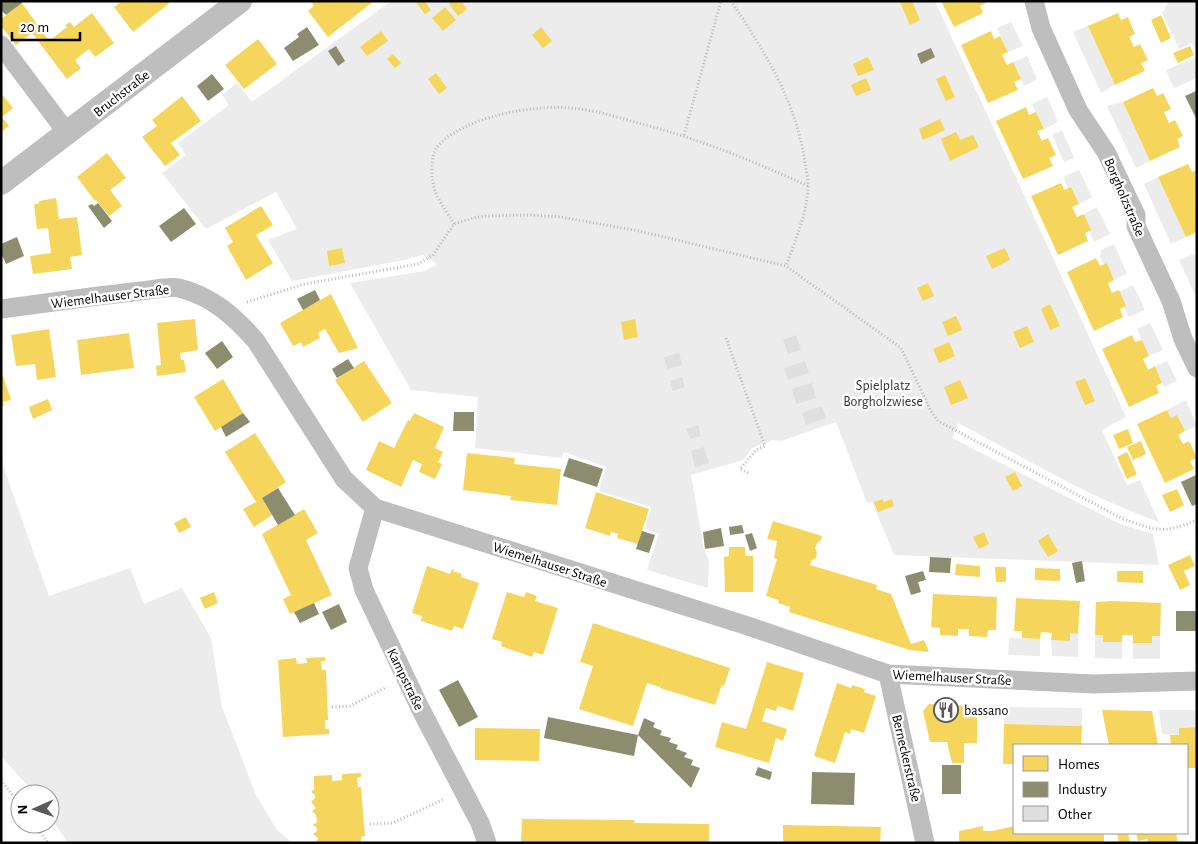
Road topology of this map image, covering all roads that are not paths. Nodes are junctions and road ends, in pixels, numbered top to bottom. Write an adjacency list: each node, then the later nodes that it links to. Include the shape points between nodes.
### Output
1 (240, 1): 4 (street, Bruchstraße)
2 (1034, 1): 7 (street, Borgholzstraße, via 1041,28 1078,110 1106,152 1136,215 1136,226 1171,301 1183,339)
3 (1, 45): 4 (street)
4 (68, 134): 5 (street, Bruchstraße)
5 (1, 184)
6 (1, 309): 8 (street, Wiemelhauser Straße, via 178,288 202,296 225,309 256,341 344,479)
7 (1197, 368)
8 (375, 508): 9 (street, Wiemelhauser Straße, via 748,626); 11 (street, Kampstraße, via 358,568 364,590)
9 (888, 674): 10 (street, Wiemelhauser Straße, via 1093,684); 12 (street, Berneckerstraße)
10 (1197, 682)
11 (487, 843)
12 (925, 843)

